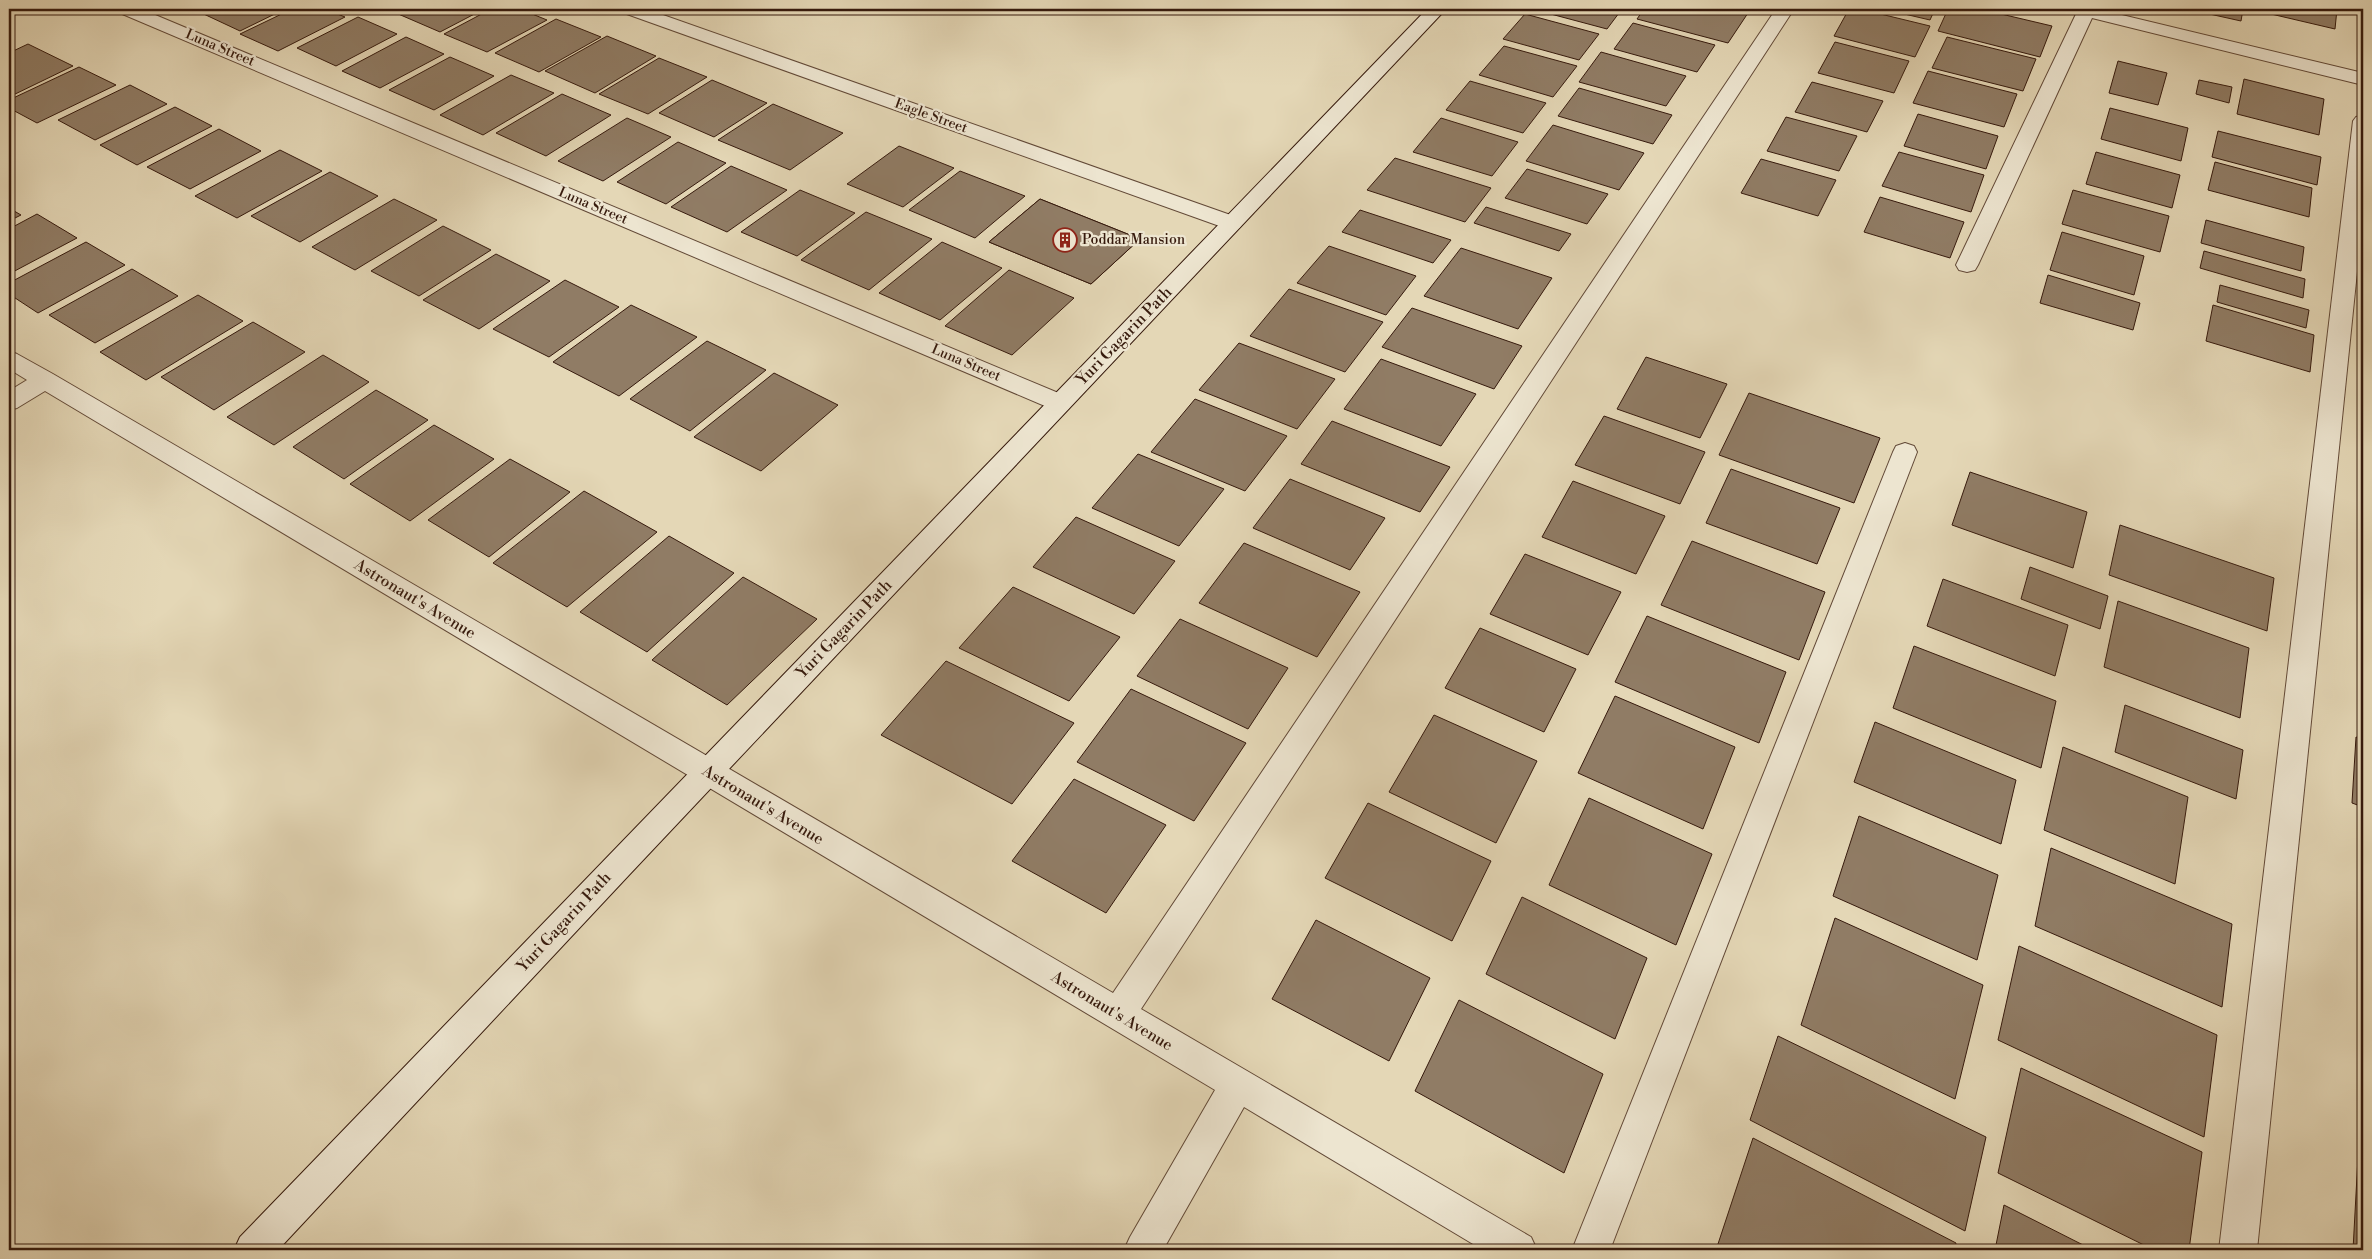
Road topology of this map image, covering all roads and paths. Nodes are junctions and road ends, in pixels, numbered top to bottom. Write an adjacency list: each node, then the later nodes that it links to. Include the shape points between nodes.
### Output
1 (126, 9): 13 (street, Luna Street)
2 (630, 9): 8 (street, Eagle Street)
3 (1437, 9): 8 (street, Yuri Gagarin Path)
4 (1785, 9): 16 (street)
5 (2081, 10): 6 (street); 9 (street)
6 (2363, 79)
7 (2363, 121): 22 (street)
8 (1232, 223): 13 (street, Yuri Gagarin Path)
9 (1967, 265)
10 (9, 359): 11 (street, Astronaut's Avenue)
11 (45, 380): 12 (street); 15 (street, Astronaut's Avenue)
12 (9, 402)
13 (1060, 403): 15 (street, Yuri Gagarin Path)
14 (1905, 452): 21 (street)
15 (708, 772): 16 (street, Astronaut's Avenue); 18 (street, Yuri Gagarin Path)
16 (1118, 1014): 17 (street, Astronaut's Avenue)
17 (1237, 1085): 19 (street); 20 (street, Astronaut's Avenue)
18 (253, 1250)
19 (1143, 1250)
20 (1518, 1250)
21 (1591, 1250)
22 (2238, 1250)

